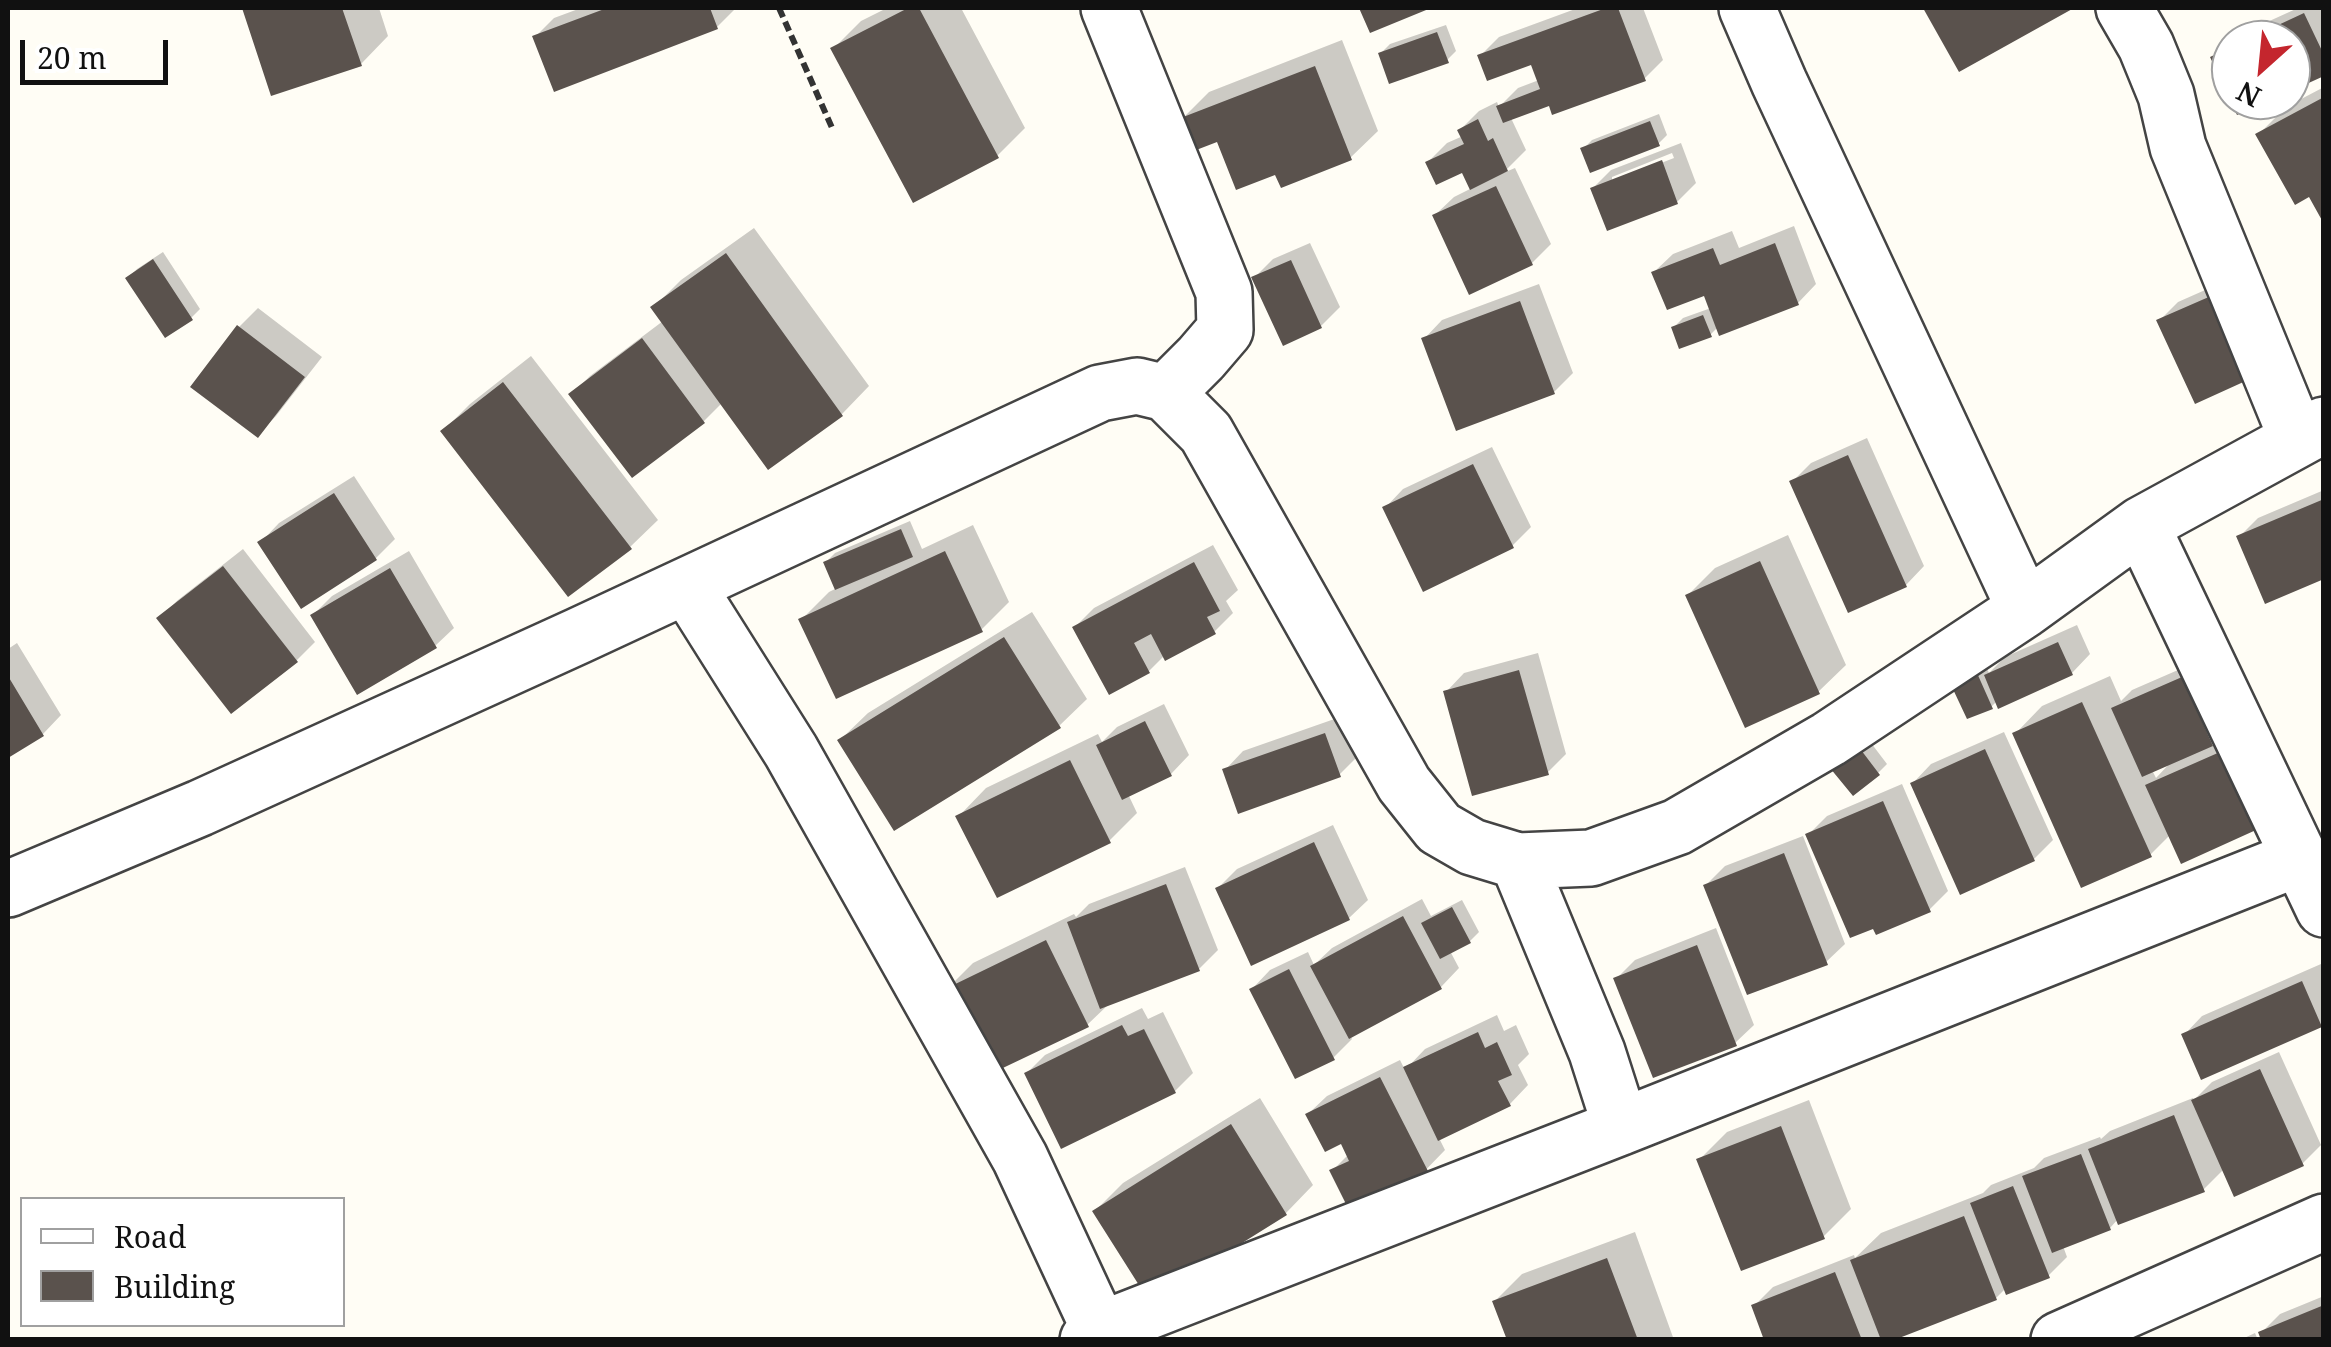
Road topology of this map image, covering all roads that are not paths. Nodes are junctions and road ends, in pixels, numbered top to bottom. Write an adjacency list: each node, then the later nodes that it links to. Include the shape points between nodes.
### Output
1 (1109, 8): 4 (street, via 1224,292 1224,330)
2 (1747, 8): 8 (street)
3 (2124, 8): 5 (street, via 2166,95 2178,147)
4 (1166, 393): 7 (street, via 1138,386 1100,393); 10 (street, via 1206,434 1404,784 1439,828)
5 (2310, 432): 6 (street)
6 (2140, 525): 8 (street); 9 (street)
7 (687, 586): 11 (street); 15 (street, via 791,751 1020,1158)
8 (2024, 609): 10 (street, via 1829,739 1677,827 1592,858)
9 (2299, 858): 12 (street); 13 (street)
10 (1518, 861): 13 (street)
11 (8, 890)
12 (2324, 908)
13 (1621, 1127): 15 (street)
14 (2324, 1222): 16 (street)
15 (1094, 1335)
16 (2059, 1340)

